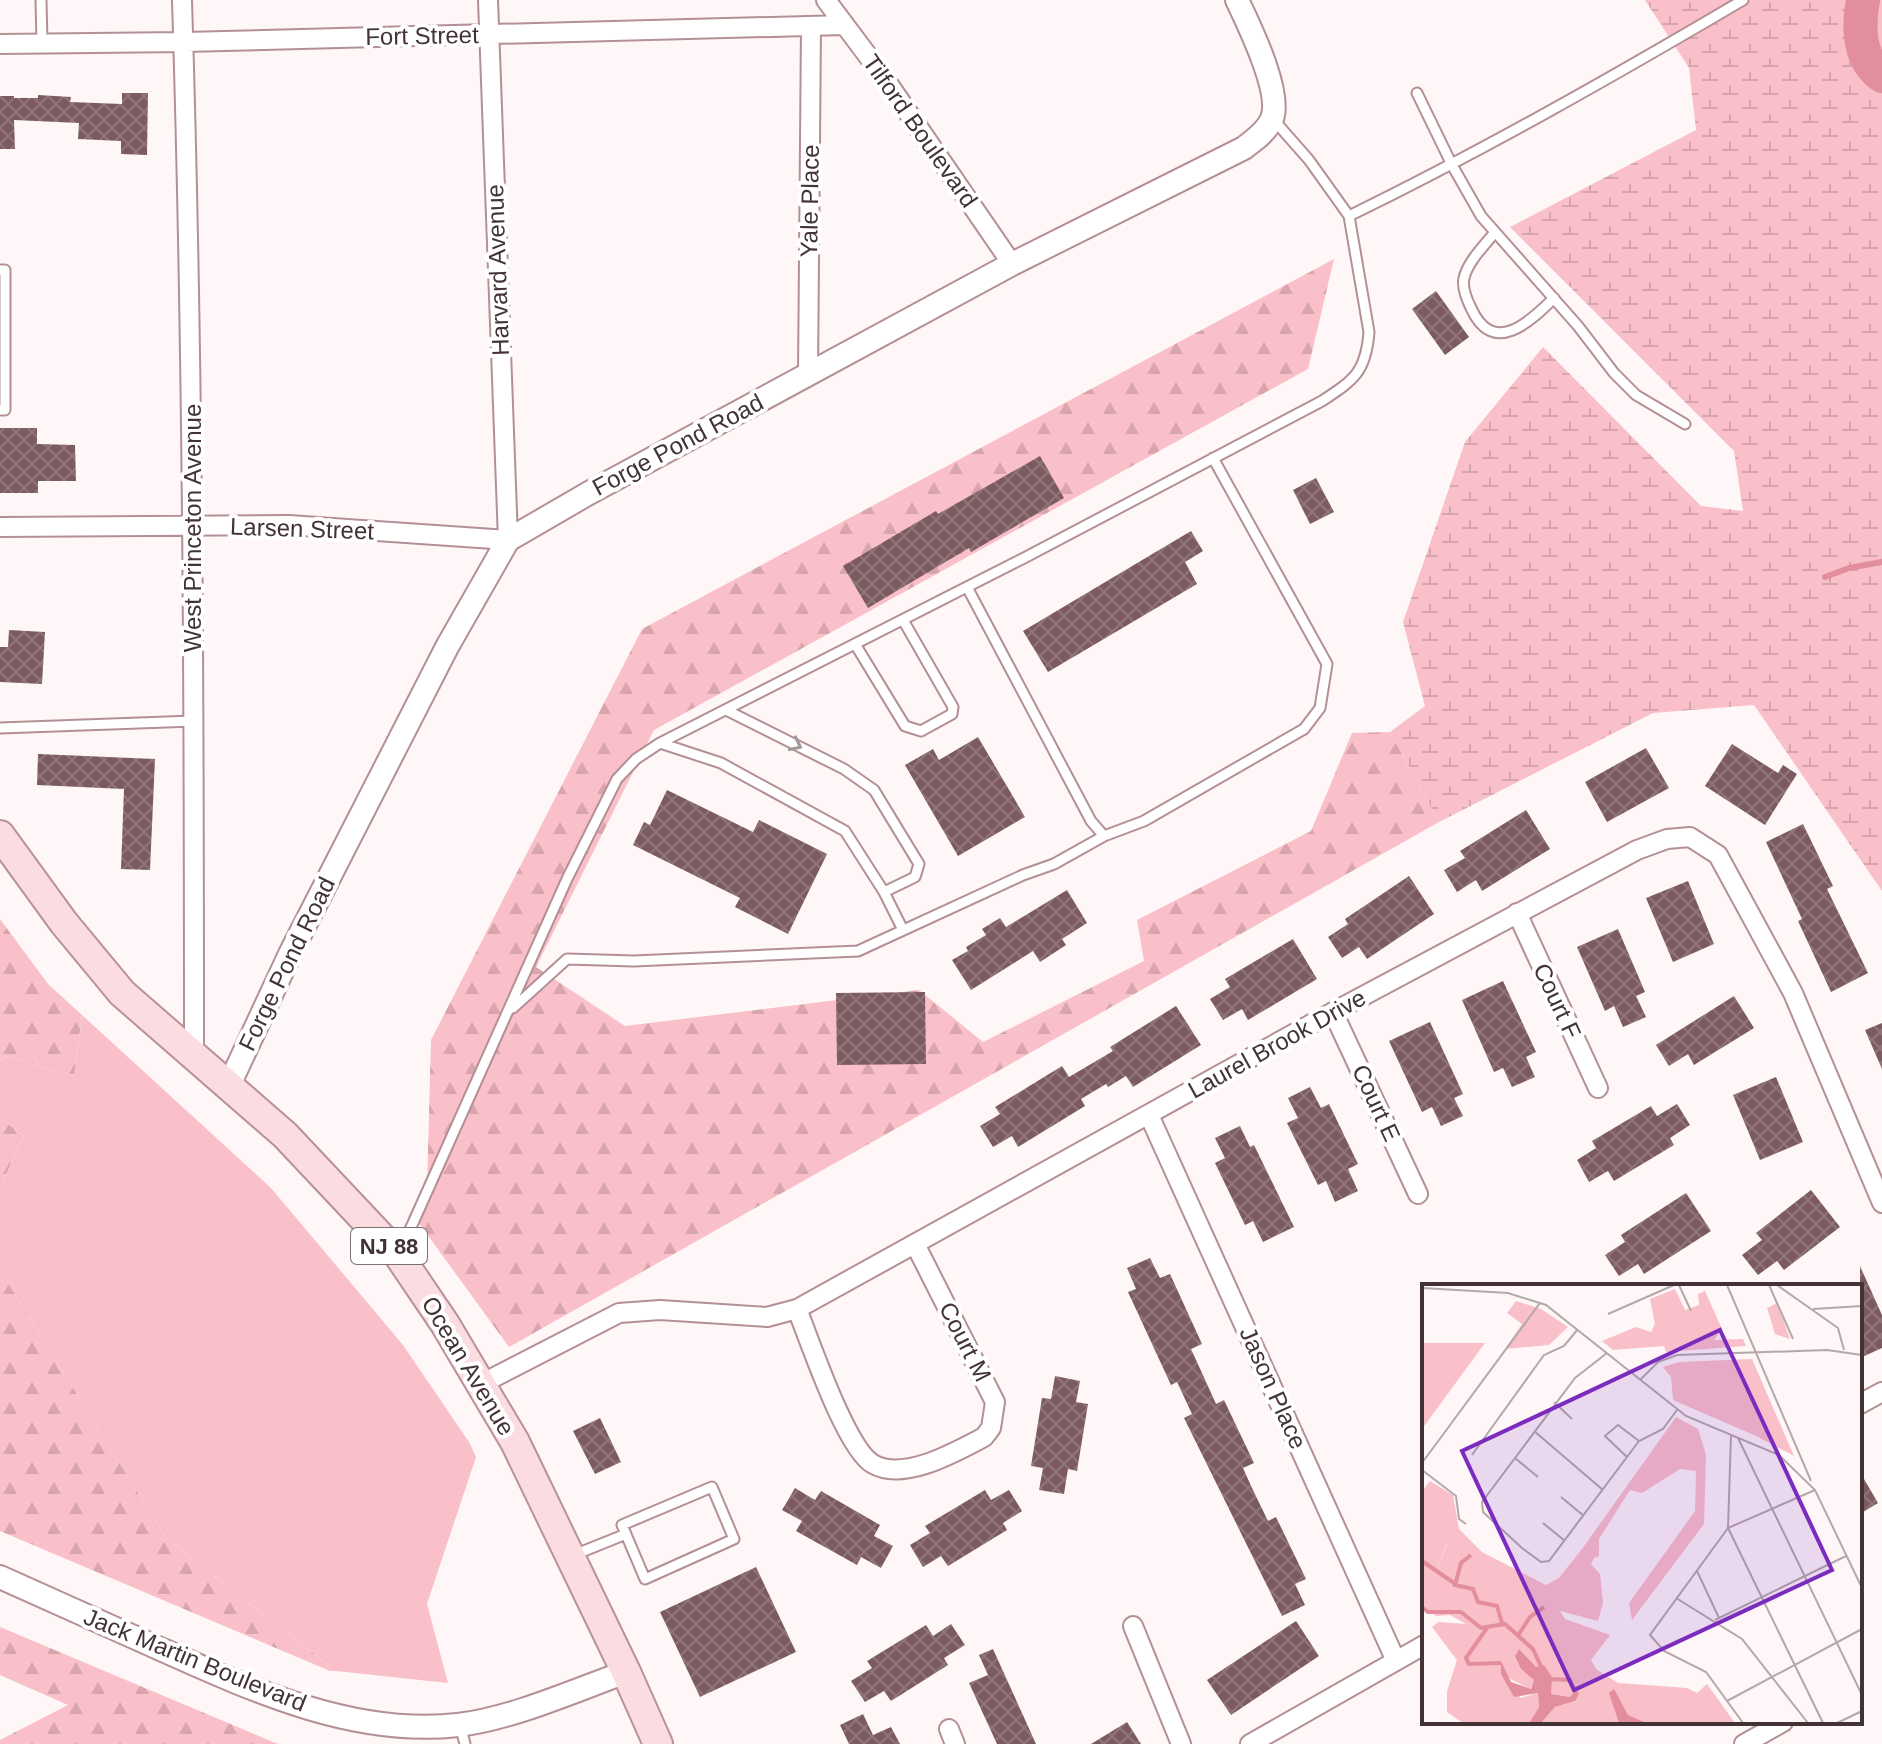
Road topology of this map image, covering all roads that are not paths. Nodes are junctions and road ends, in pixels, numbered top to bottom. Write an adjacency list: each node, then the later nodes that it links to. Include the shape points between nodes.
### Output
1 (41, 0): 11 (lane)
2 (182, 0): 10 (street, West Princeton Avenue)
3 (488, 0): 9 (street, Harvard Avenue)
4 (826, 0): 7 (street, Tilford Boulevard)
5 (1237, 0): 14 (street, via 1270,79)
6 (1743, 0): 15 (lane)
7 (845, 25): 8 (street, Fort Street); 18 (street, Tilford Boulevard)
8 (811, 26): 9 (street, Fort Street); 21 (street, Yale Place)
9 (489, 34): 10 (street, Fort Street); 27 (street, Harvard Avenue)
10 (184, 42): 11 (street, Fort Street); 25 (street, West Princeton Avenue)
11 (42, 43): 12 (street, Fort Street)
12 (0, 44)
13 (1417, 93): 15 (lane)
14 (1273, 119): 16 (lane); 18 (street, Forge Pond Road, via 1244,148)
15 (1452, 165): 16 (lane); 17 (lane)
16 (1349, 216): 24 (lane, via 1369,332 1368,351 1354,380)
17 (1495, 232): 20 (lane); 20 (lane, via 1463,280 1475,318 1489,329 1513,332)
18 (1012, 264): 21 (street, Forge Pond Road)
19 (0, 270): 22 (lane, via 5,270 5,410)
20 (1554, 298): 23 (lane, via 1636,395)
21 (808, 375): 27 (street, Forge Pond Road)
22 (0, 410)
23 (1685, 424)
24 (1213, 458): 28 (lane); 36 (lane, via 1327,664 1320,708 1304,729 1144,821)
25 (193, 525): 26 (street, Larsen Street); 27 (street, Larsen Street, via 289,525); 32 (street, West Princeton Avenue)
26 (0, 527)
27 (508, 540): 43 (street, Forge Pond Road, via 312,910)
28 (967, 587): 29 (lane); 36 (lane, via 1091,821)
29 (903, 620): 30 (lane); 30 (lane, via 953,707 952,714 921,731 905,726)
30 (855, 644): 31 (lane)
31 (726, 710): 34 (lane); 37 (lane, one-way to 37, via 844,769 874,790 919,864 915,877)
32 (194, 721): 33 (lane); 42 (street, West Princeton Avenue)
33 (0, 728)
34 (660, 743): 37 (lane, via 721,763 845,831); 40 (lane, via 617,779)
35 (0, 835): 42 (main road, Ocean Avenue / NJ 88, via 122,993)
36 (1104, 836): 39 (lane, via 1054,864)
37 (884, 892): 39 (lane)
38 (1517, 913): 41 (street, Laurel Brook Drive); 44 (street, Court F); 47 (street, Laurel Brook Drive, via 1667,839 1690,837 1718,855 1793,993)
39 (903, 930): 40 (lane, via 858,951 567,959)
40 (511, 1010): 49 (lane)
41 (1333, 1012): 45 (street, Laurel Brook Drive); 46 (street, Court E)
42 (194, 1055): 43 (main road, Ocean Avenue / NJ 88)
43 (229, 1085): 49 (main road, Ocean Avenue / NJ 88, via 285,1135)
44 (1598, 1088)
45 (1149, 1115): 48 (street, Laurel Brook Drive); 59 (street, Jason Place)
46 (1418, 1194)
47 (1882, 1203)
48 (915, 1244): 50 (street, Laurel Brook Drive); 50 (street, Court M, via 995,1402 984,1437 918,1467 873,1464 853,1443)
49 (399, 1256): 51 (main road, Ocean Avenue / NJ 88)
50 (797, 1309): 51 (street, Laurel Brook Drive, via 767,1317 660,1310 619,1313)
51 (481, 1384): 55 (main road, Ocean Avenue / NJ 88)
52 (1882, 1392): 53 (street)
53 (1862, 1403)
54 (626, 1534): 54 (lane, via 645,1579 734,1539 712,1487 622,1525); 55 (lane)
55 (571, 1556): 60 (main road, Ocean Avenue / NJ 88)
56 (0, 1577): 62 (street, Jack Martin Boulevard, via 233,1681 328,1714)
57 (1133, 1626): 64 (street)
58 (1422, 1646): 59 (street)
59 (1396, 1661): 65 (street)
60 (626, 1672): 62 (street, Jack Martin Boulevard); 63 (main road, Ocean Avenue / NJ 88)
61 (1779, 1724): 66 (street)
62 (462, 1734)
63 (658, 1744)
64 (1181, 1744)
65 (1250, 1744)
66 (1744, 1744)

